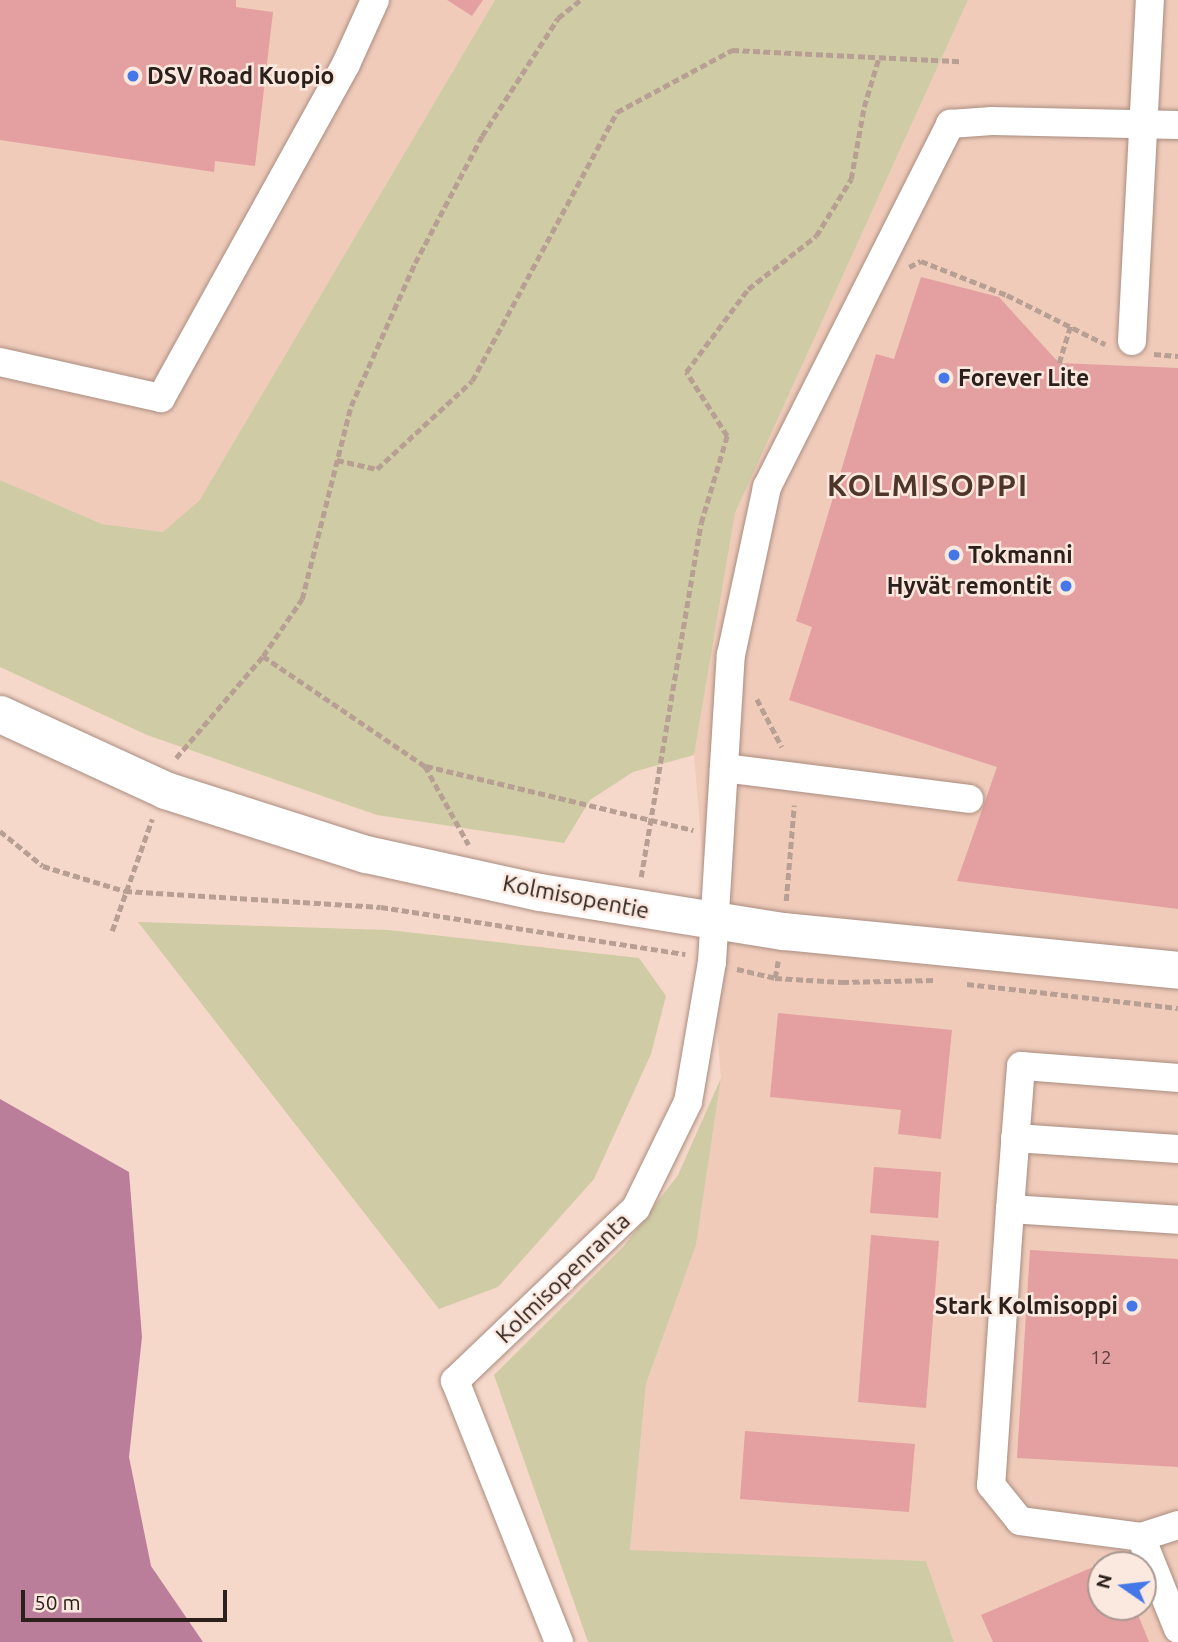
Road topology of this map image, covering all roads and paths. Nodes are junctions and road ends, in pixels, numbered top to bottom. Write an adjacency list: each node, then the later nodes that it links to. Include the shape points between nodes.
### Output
1 (375, 0): 12 (street, via 346,64 161,398)
2 (580, 0): 14 (path, via 558,18 482,136 410,275 351,406)
3 (1150, 0): 6 (street)
4 (879, 57): 5 (path); 14 (path, via 732,50 617,112 472,381 377,469); 24 (path, via 851,179 816,236 748,289 686,372 727,436 701,523)
5 (960, 61)
6 (1144, 124): 7 (street); 10 (street); 20 (street, Kolmisopenranta, via 950,124 767,487 731,655)
7 (1178, 125)
8 (903, 270): 9 (path, via 921,261)
9 (1070, 326): 10 (path); 13 (path)
10 (1129, 347): 11 (path)
11 (1178, 356)
12 (0, 362)
13 (1059, 363)
14 (337, 460): 15 (path, via 302,599)
15 (263, 656): 18 (path); 19 (path)
16 (752, 688): 21 (path)
17 (0, 714): 27 (main road, Kolmisopentie, via 165,790 366,854)
18 (176, 758)
19 (425, 766): 24 (path); 27 (path)
20 (724, 768): 21 (street); 26 (street, Kolmisopenranta)
21 (796, 776): 22 (street); 32 (path)
22 (969, 799)
23 (152, 819): 28 (path)
24 (650, 820): 26 (path); 29 (path)
25 (0, 831): 28 (path, via 43,866)
26 (720, 835): 30 (street, Kolmisopenranta)
27 (490, 881): 29 (main road, Kolmisopentie)
28 (125, 891): 31 (path); 33 (path, via 381,907 667,948)
29 (637, 909): 30 (main road, Kolmisopentie)
30 (715, 923): 32 (main road, Kolmisopentie); 33 (street, Kolmisopenranta)
31 (113, 931)
32 (783, 931): 34 (main road, Kolmisopentie); 35 (path)
33 (712, 962): 35 (path); 47 (street, Kolmisopenranta, via 688,1102 636,1208 456,1381)
34 (1178, 970)
35 (775, 978): 36 (path)
36 (946, 982)
37 (959, 983): 38 (path)
38 (1178, 1007)
39 (1178, 1077): 40 (street, via 1021,1066)
40 (1016, 1138): 41 (street); 42 (street)
41 (1178, 1149)
42 (1010, 1209): 43 (street); 45 (street, via 991,1485 1020,1521)
43 (1178, 1220)
44 (1178, 1525): 45 (street)
45 (1141, 1537): 46 (street)
46 (1178, 1629)
47 (559, 1642)

